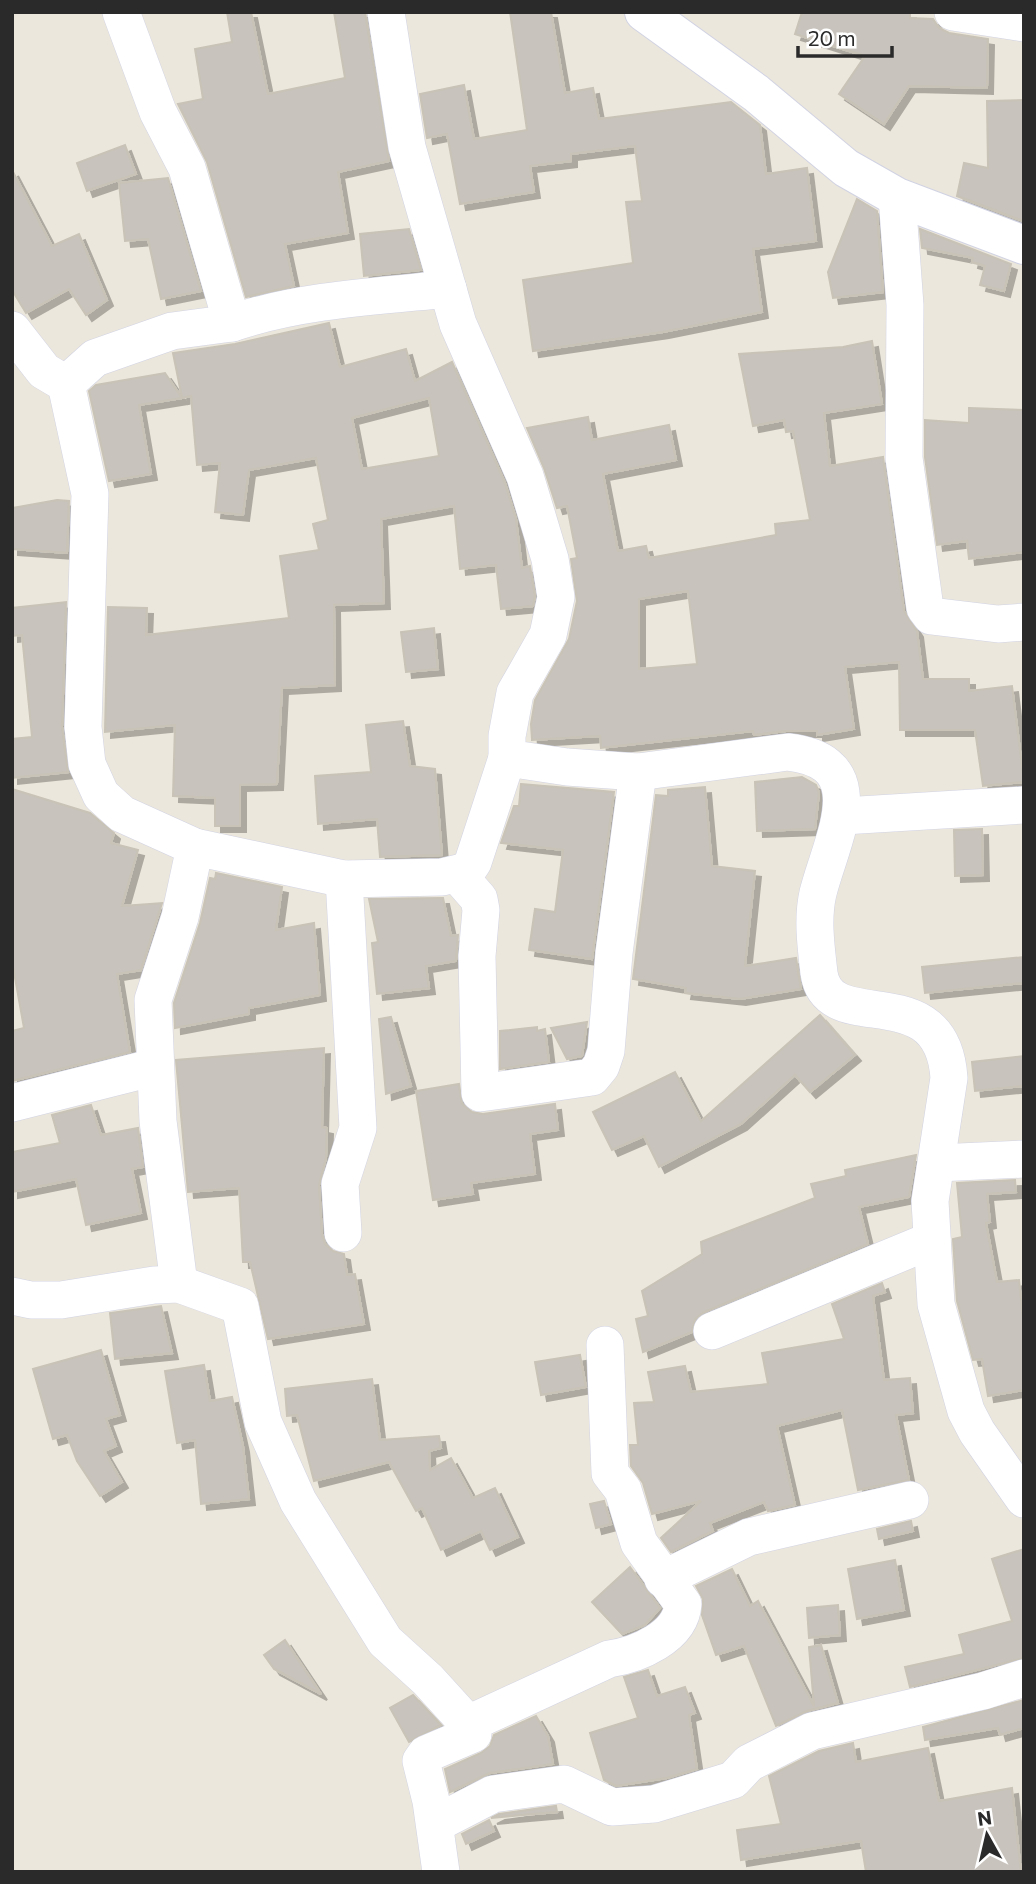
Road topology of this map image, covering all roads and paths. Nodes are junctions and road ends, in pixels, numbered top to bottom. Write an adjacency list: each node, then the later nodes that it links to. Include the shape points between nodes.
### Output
1 (121, 12): 9 (street, via 158,112 187,168)
2 (386, 12): 8 (street, via 407,147)
3 (644, 12): 6 (main road, via 756,93 846,168)
4 (953, 12): 5 (street)
5 (1024, 23)
6 (897, 197): 7 (main road); 12 (street, via 905,305 904,458 925,608 931,616 998,624)
7 (1024, 244)
8 (448, 289): 9 (street, via 352,298); 13 (street, via 458,324 525,476 550,559 556,597 548,635 515,693)
9 (232, 323): 11 (street, via 172,331 95,358)
10 (12, 330): 11 (street, via 44,371)
11 (66, 384): 17 (street, via 90,494 83,727 88,764 101,795 122,814)
12 (1024, 622)
13 (507, 758): 14 (street); 18 (street, via 473,862)
14 (638, 772): 16 (street, via 788,752 810,754 827,765 836,780); 18 (street, via 606,1051 592,1077 480,1093 477,956 481,910 479,899)
15 (1024, 805): 16 (street)
16 (843, 816): 23 (street, via 817,894 820,977 829,994 846,1005 909,1015 940,1039 948,1058 949,1078)
17 (195, 846): 19 (street); 20 (street, via 180,917 156,987)
18 (458, 874): 19 (street)
19 (344, 879): 24 (street, via 358,1128 340,1184)
20 (155, 1067): 21 (street); 26 (street)
21 (12, 1103)
22 (1024, 1159): 23 (street)
23 (937, 1163): 25 (street, via 930,1201)
24 (344, 1233)
25 (932, 1240): 28 (street); 30 (street, via 936,1304 966,1410)
26 (179, 1284): 27 (street, via 61,1300); 34 (street, via 240,1306 263,1422 298,1501 385,1641)
27 (12, 1296)
28 (712, 1331)
29 (604, 1345): 32 (street, via 610,1473 622,1490 639,1543)
30 (1024, 1499)
31 (911, 1500): 32 (street, via 749,1537)
32 (663, 1579): 34 (street, via 683,1604 667,1634 632,1656 609,1659)
33 (1024, 1678): 35 (street, via 812,1731 749,1763 733,1780 654,1804 612,1807 564,1784 493,1794)
34 (468, 1724): 35 (street, via 473,1734 426,1754 421,1761)
35 (435, 1824): 36 (street)
36 (441, 1872)

